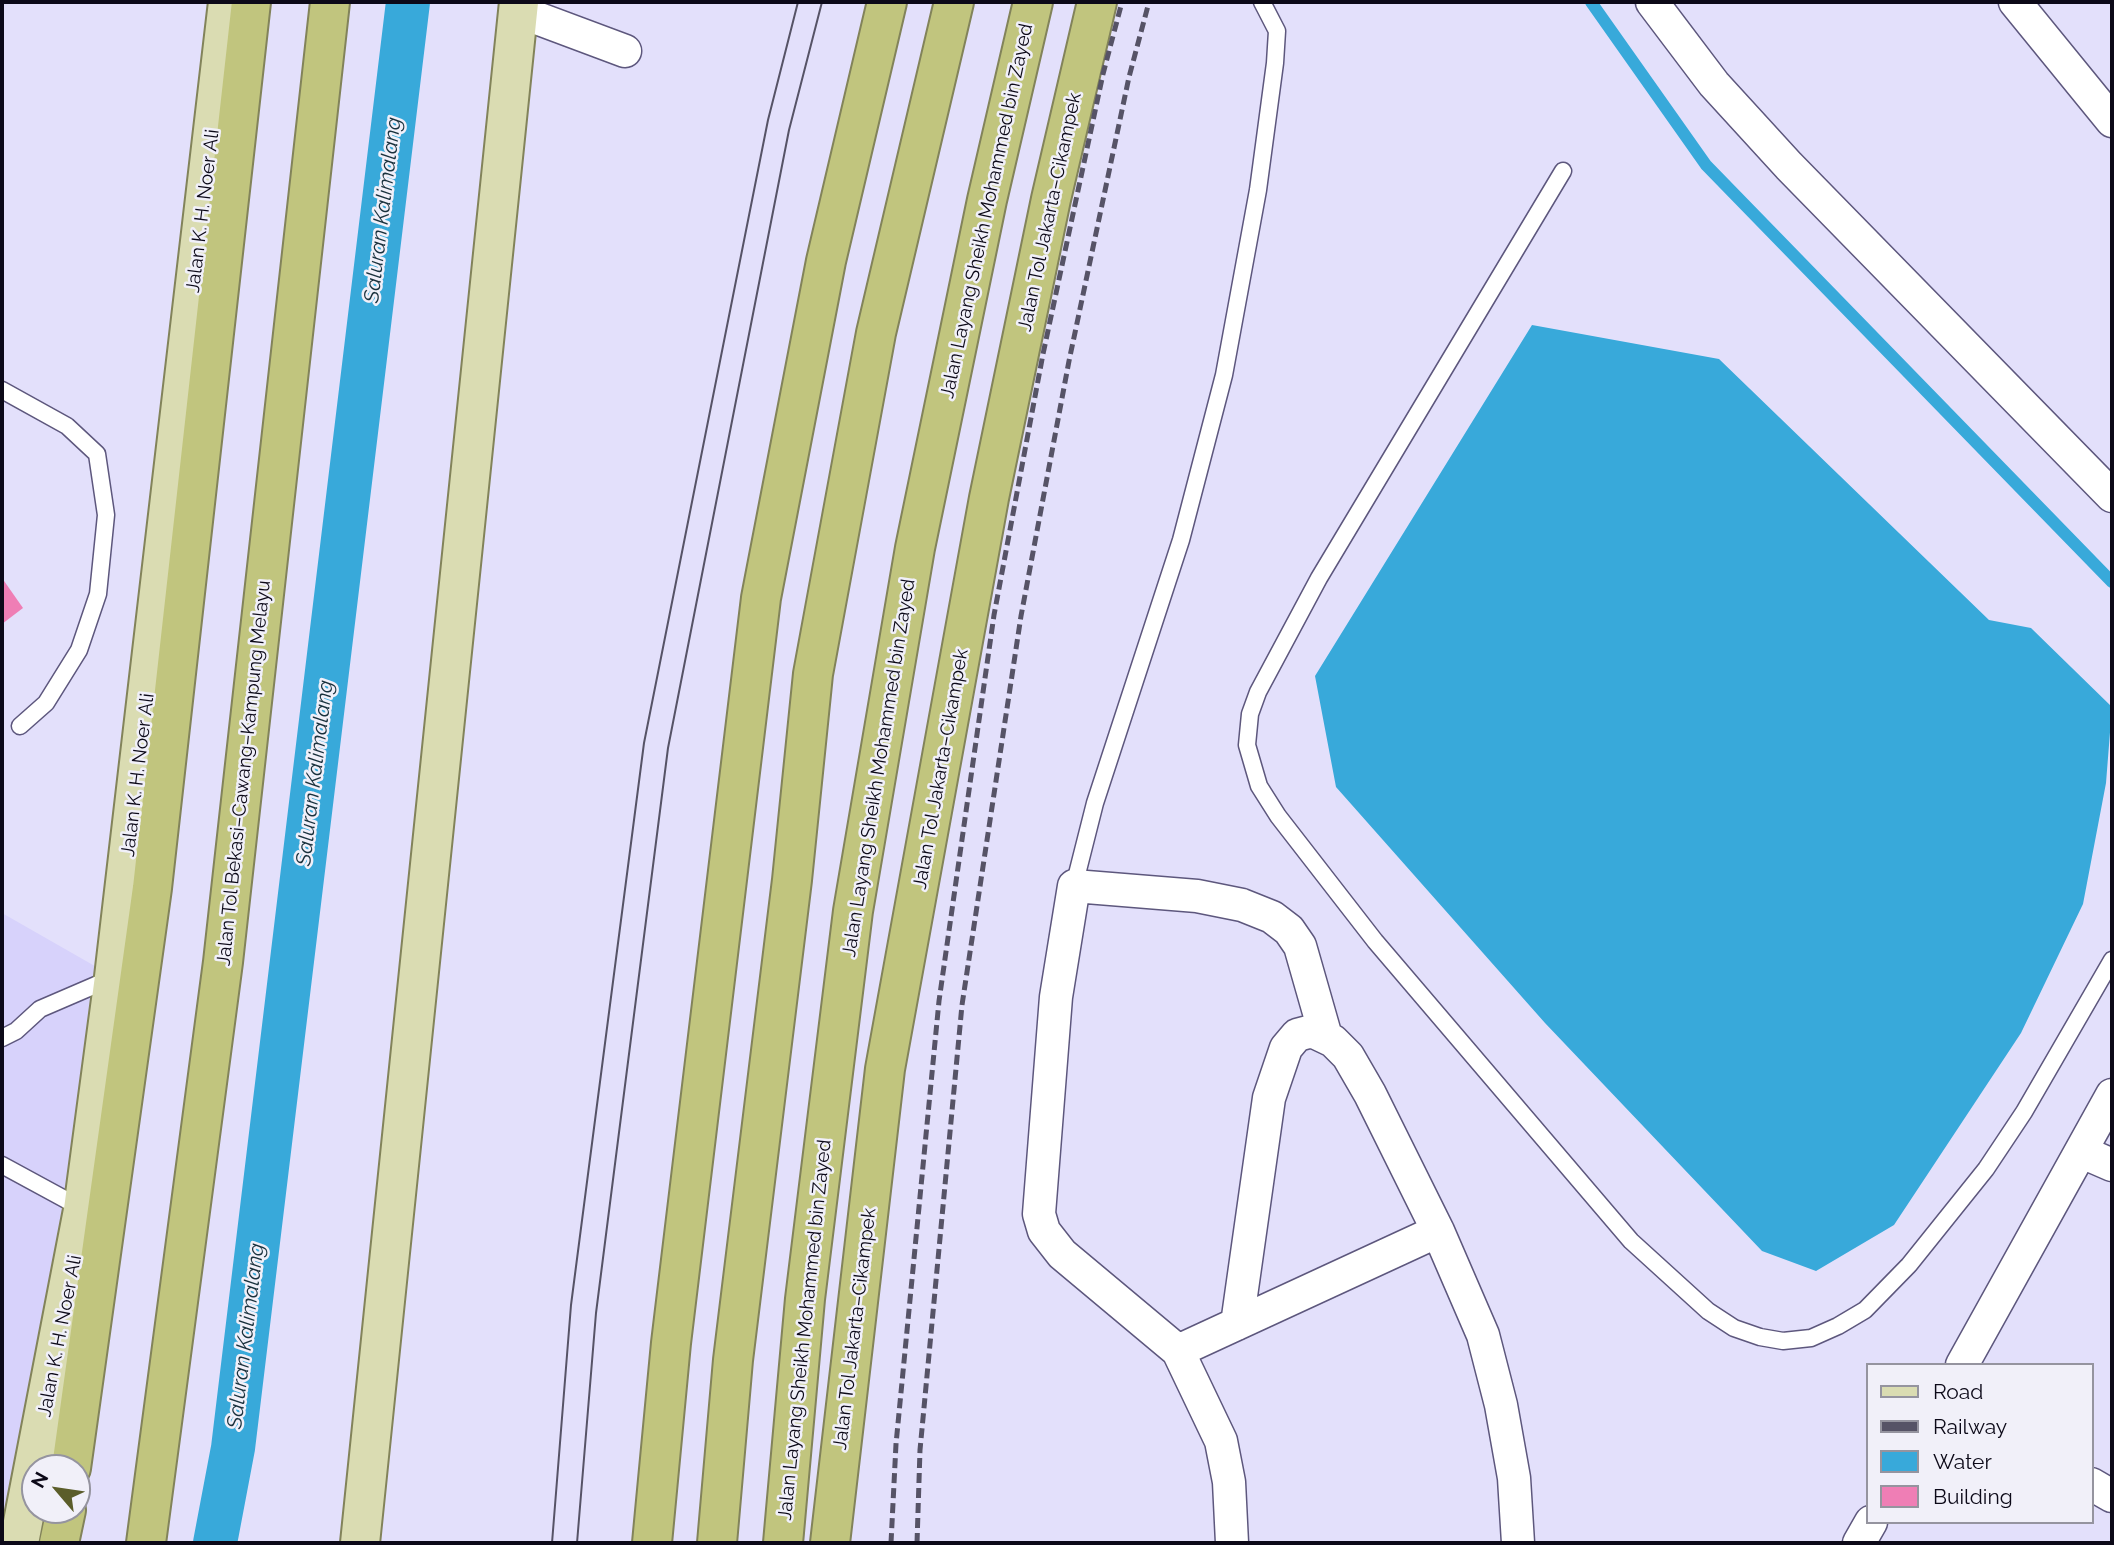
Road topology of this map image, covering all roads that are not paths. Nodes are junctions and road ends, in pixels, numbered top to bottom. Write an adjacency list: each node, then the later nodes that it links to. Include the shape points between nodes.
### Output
1 (228, 2): 20 (main road, Jalan K. H. Noer Ali)
2 (251, 2): 32 (highway, via 152,888)
3 (330, 2): 39 (highway, Jalan Tol Bekasi–Cawang–Kampung Melayu, via 223,962)
4 (887, 2): 41 (highway, via 826,261 761,598 680,1262)
5 (954, 2): 42 (highway, via 876,332 813,674 733,1360)
6 (1033, 2): 43 (highway, Jalan Layang Sheikh Mohammed bin Zayed, via 915,548 853,911 805,1299)
7 (1097, 2): 44 (highway, Jalan Tol Jakarta–Cikampek, via 989,498 885,1069)
8 (1262, 2): 18 (lane, via 1277,31 1275,62 1258,190 1224,375 1181,540 1095,803)
9 (1652, 2): 16 (street, via 1714,84 1789,166)
10 (2015, 2): 13 (street)
11 (518, 7): 12 (street); 40 (main road)
12 (625, 51)
13 (2112, 121)
14 (1563, 171): 19 (lane, via 1319,578 1258,692 1247,745 1259,786 1278,816 1375,941 1631,1241 1708,1311 1734,1328 1783,1341 1811,1338 1865,1310 1909,1265 1986,1169 2024,1112)
15 (2, 390): 17 (lane, via 67,426 97,454 106,515 98,594 79,650 46,703)
16 (2112, 496)
17 (20, 726)
18 (1074, 886): 21 (street, via 1197,896 1272,917 1300,946); 30 (street, via 1056,997 1039,1214 1044,1231 1062,1254)
19 (2112, 960)
20 (114, 977): 22 (lane, via 40,1009); 27 (main road, Jalan K. H. Noer Ali)
21 (1326, 1037): 28 (street, via 1348,1056 1365,1084); 29 (street, via 1302,1032 1290,1040 1282,1056 1269,1098)
22 (2, 1038)
23 (2112, 1095): 24 (street)
24 (2082, 1152): 26 (street); 31 (street)
25 (2, 1165): 27 (lane)
26 (2112, 1165)
27 (83, 1210): 37 (main road, Jalan K. H. Noer Ali)
28 (1438, 1231): 29 (street); 46 (street, via 1483,1335 1501,1405 1514,1478)
29 (1237, 1324): 30 (street)
30 (1178, 1350): 45 (street, via 1221,1441 1229,1482)
31 (1963, 1363)
32 (73, 1454)
33 (2093, 1485): 34 (street)
34 (2112, 1496)
35 (63, 1524): 38 (highway)
36 (1870, 1524): 47 (street)
37 (19, 1543)
38 (60, 1543)
39 (146, 1543)
40 (360, 1543)
41 (652, 1543)
42 (717, 1543)
43 (783, 1543)
44 (830, 1543)
45 (1232, 1543)
46 (1518, 1543)
47 (1859, 1543)

